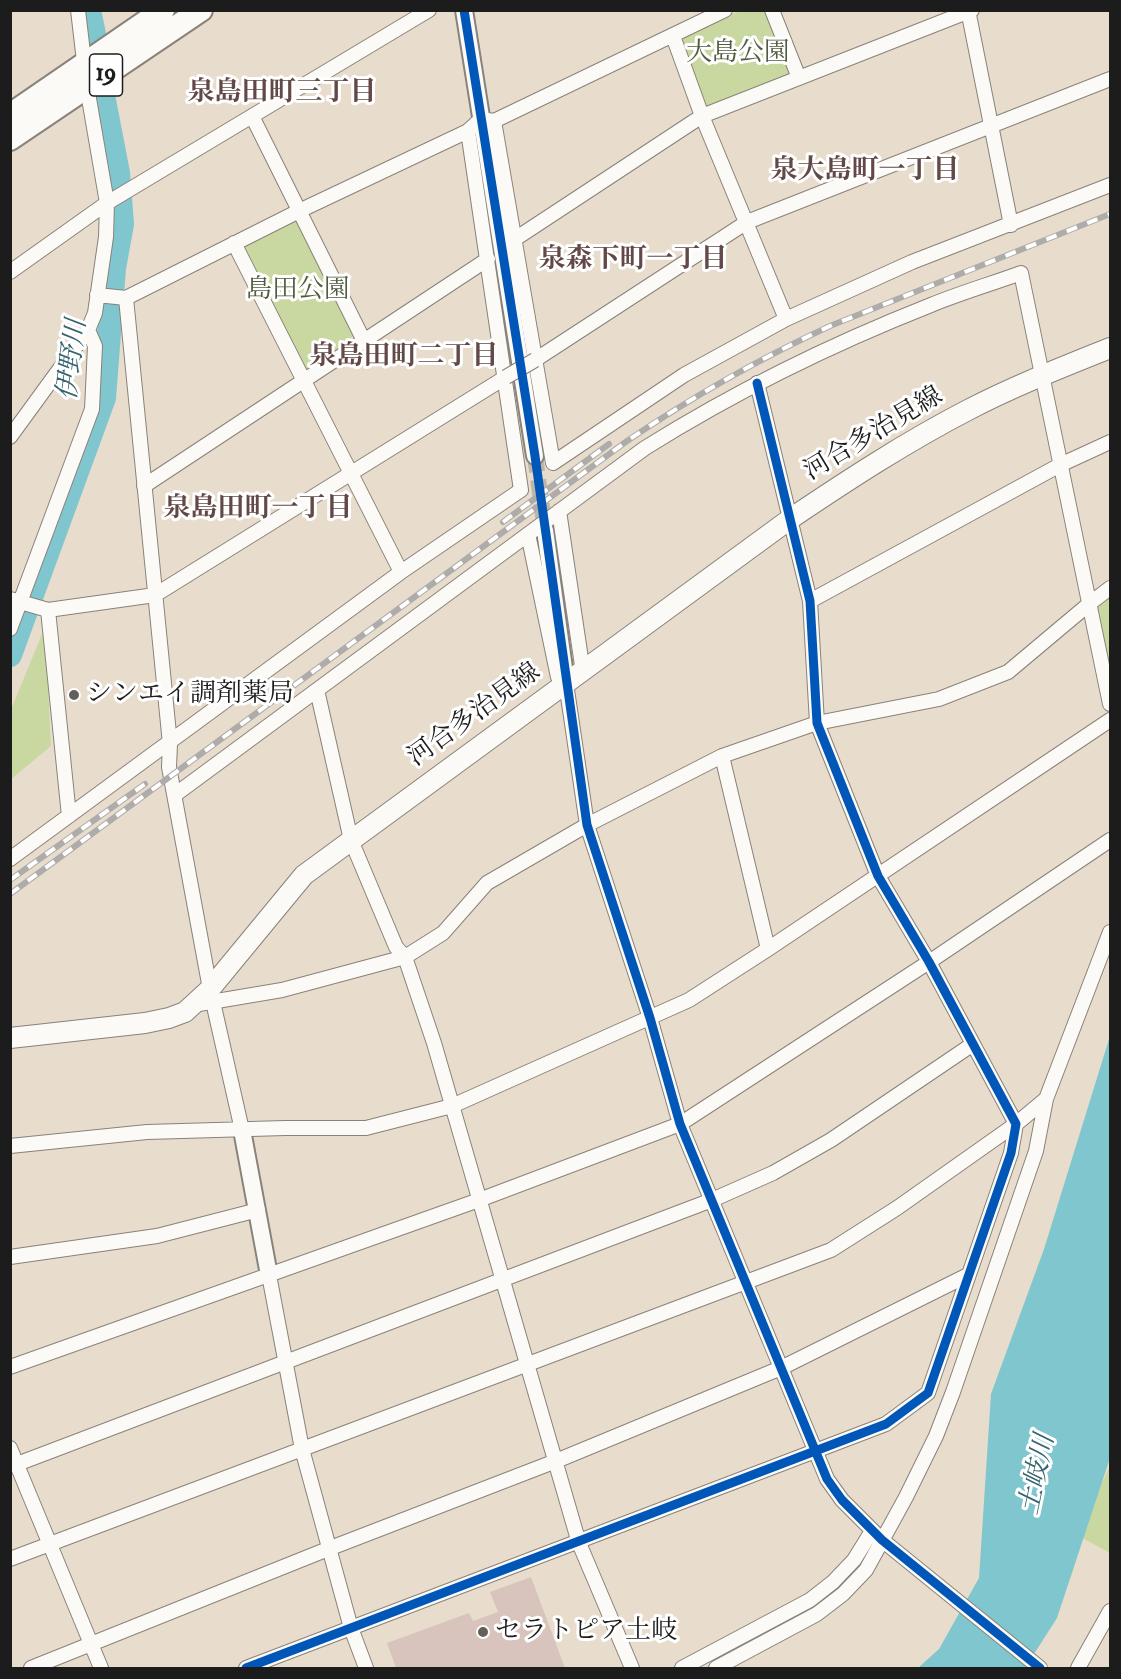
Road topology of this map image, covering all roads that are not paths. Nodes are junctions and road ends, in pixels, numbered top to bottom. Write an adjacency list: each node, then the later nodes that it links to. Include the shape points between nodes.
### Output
1 (78, 10): 10 (street)
2 (163, 10): 10 (highway, 19)
3 (201, 10): 13 (highway, 19)
4 (429, 10): 15 (street)
5 (464, 10): 17 (street)
6 (725, 10): 9 (street)
7 (772, 10): 11 (street)
8 (970, 11): 11 (street); 18 (street)
9 (673, 36): 16 (street); 17 (street)
10 (84, 64): 13 (street); 14 (highway, 19)
11 (799, 78): 16 (street)
12 (1110, 79): 18 (street)
13 (87, 87): 20 (highway, 19); 22 (street)
14 (10, 115)
15 (252, 116): 22 (street); 23 (street)
16 (702, 116): 24 (street); 26 (street)
17 (488, 120): 19 (street); 26 (street); 43 (street)
18 (991, 126): 24 (street); 25 (street)
19 (468, 131): 23 (street); 28 (street)
20 (10, 140)
21 (1110, 185): 25 (street)
22 (107, 203): 29 (street); 30 (street)
23 (299, 211): 27 (street); 34 (street)
24 (747, 222): 32 (street); 36 (street)
25 (1011, 225): 32 (street, via 912,262)
26 (515, 239): 36 (street)
27 (234, 243): 31 (street); 39 (street)
28 (488, 259): 34 (street); 38 (street)
29 (10, 272)
30 (98, 295): 31 (street); 33 (street)
31 (126, 298): 46 (street)
32 (786, 319): 36 (street, via 684,375 553,463)
33 (88, 330): 41 (street); 54 (street, via 95,346 92,409)
34 (364, 341): 39 (street)
35 (1110, 348): 37 (main road, 河合多治見線)
36 (535, 360): 38 (street, bridge)
37 (1043, 375): 40 (street, via 1021,273 931,305); 44 (street); 48 (main road, 河合多治見線, via 914,440)
38 (506, 377): 45 (street); 51 (street, via 521,490)
39 (302, 380): 45 (street); 46 (street)
40 (757, 383): 47 (street, via 645,448); 48 (street)
41 (10, 436)
42 (1110, 442): 44 (street)
43 (535, 456)
44 (1060, 465): 55 (street); 56 (street)
45 (351, 473): 51 (street); 53 (street)
46 (144, 486): 53 (street)
47 (559, 511): 50 (street); 59 (street)
48 (790, 519): 55 (street); 59 (main road, 河合多治見線)
49 (545, 530): 60 (street)
50 (528, 534): 60 (street); 61 (street)
51 (402, 572): 65 (street)
52 (1110, 588): 56 (street)
53 (155, 596): 57 (street); 65 (street)
54 (16, 601): 57 (street); 58 (street)
55 (810, 601): 64 (street)
56 (1089, 604): 62 (street); 64 (street, via 1008,672 939,699)
57 (48, 610): 68 (street)
58 (10, 629)
59 (583, 672): 60 (main road, 河合多治見線)
60 (563, 686): 69 (street); 70 (main road, 河合多治見線)
61 (317, 690): 67 (street); 70 (street)
62 (1110, 704)
63 (1110, 720): 73 (street)
64 (817, 723): 66 (street); 73 (street)
65 (170, 744): 67 (street, via 169,767); 68 (street)
66 (722, 756): 69 (street); 75 (street)
67 (176, 794): 78 (street)
68 (69, 816): 72 (street)
69 (587, 825): 76 (street, via 488,883 443,933); 79 (street)
70 (351, 840): 76 (street, via 396,947); 78 (main road, 河合多治見線, via 304,875 287,893)
71 (1110, 840): 77 (street)
72 (10, 859)
73 (878, 876): 75 (street); 77 (street)
74 (1110, 932): 82 (street)
75 (768, 949): 79 (street, via 689,1000)
76 (405, 957): 78 (street, via 282,990); 83 (street)
77 (929, 962): 81 (street); 84 (street)
78 (212, 996): 80 (main road, 河合多治見線, via 185,1012 145,1023); 86 (street)
79 (650, 1018): 83 (street); 84 (street)
80 (10, 1038)
81 (973, 1044): 85 (street); 89 (street, via 831,1140 773,1173)
82 (1046, 1099): 85 (street); 105 (street, via 1036,1151 936,1436)
83 (452, 1106): 86 (street, via 366,1128); 88 (street)
84 (680, 1124): 88 (street); 89 (street)
85 (1016, 1124): 93 (street, via 1011,1153); 95 (street, via 831,1250)
86 (242, 1130): 87 (street, via 147,1132); 90 (street)
87 (10, 1146)
88 (479, 1200): 92 (street); 94 (street)
89 (712, 1200): 94 (street); 95 (street)
90 (258, 1210): 91 (street, via 157,1236); 92 (street)
91 (10, 1257)
92 (269, 1275): 96 (street); 98 (street)
93 (968, 1275): 99 (street); 102 (street, via 928,1393 886,1424)
94 (502, 1280): 96 (street); 97 (street)
95 (746, 1282): 97 (street); 99 (street)
96 (285, 1362): 101 (street); 104 (street)
97 (528, 1364): 101 (street); 103 (street)
98 (10, 1367)
99 (781, 1368): 102 (street); 103 (street)
100 (10, 1448): 104 (street)
101 (302, 1449): 107 (street); 108 (street)
102 (815, 1452): 105 (street, via 842,1500); 106 (street)
103 (556, 1461): 106 (street); 108 (street)
104 (16, 1464): 107 (street)
105 (882, 1540): 118 (street, via 810,1600); 119 (street, via 866,1569 843,1594 817,1614); 120 (street)
106 (579, 1543): 111 (street); 117 (street)
107 (50, 1544): 109 (street); 112 (street)
108 (328, 1549): 111 (street); 112 (street)
109 (10, 1559)
110 (1110, 1611): 121 (street)
111 (351, 1628): 115 (street); 116 (street)
112 (90, 1644): 113 (street); 114 (street)
113 (31, 1668)
114 (101, 1668)
115 (246, 1668)
116 (366, 1668)
117 (632, 1668)
118 (682, 1668)
119 (716, 1668)
120 (1040, 1668)
121 (1078, 1668)

